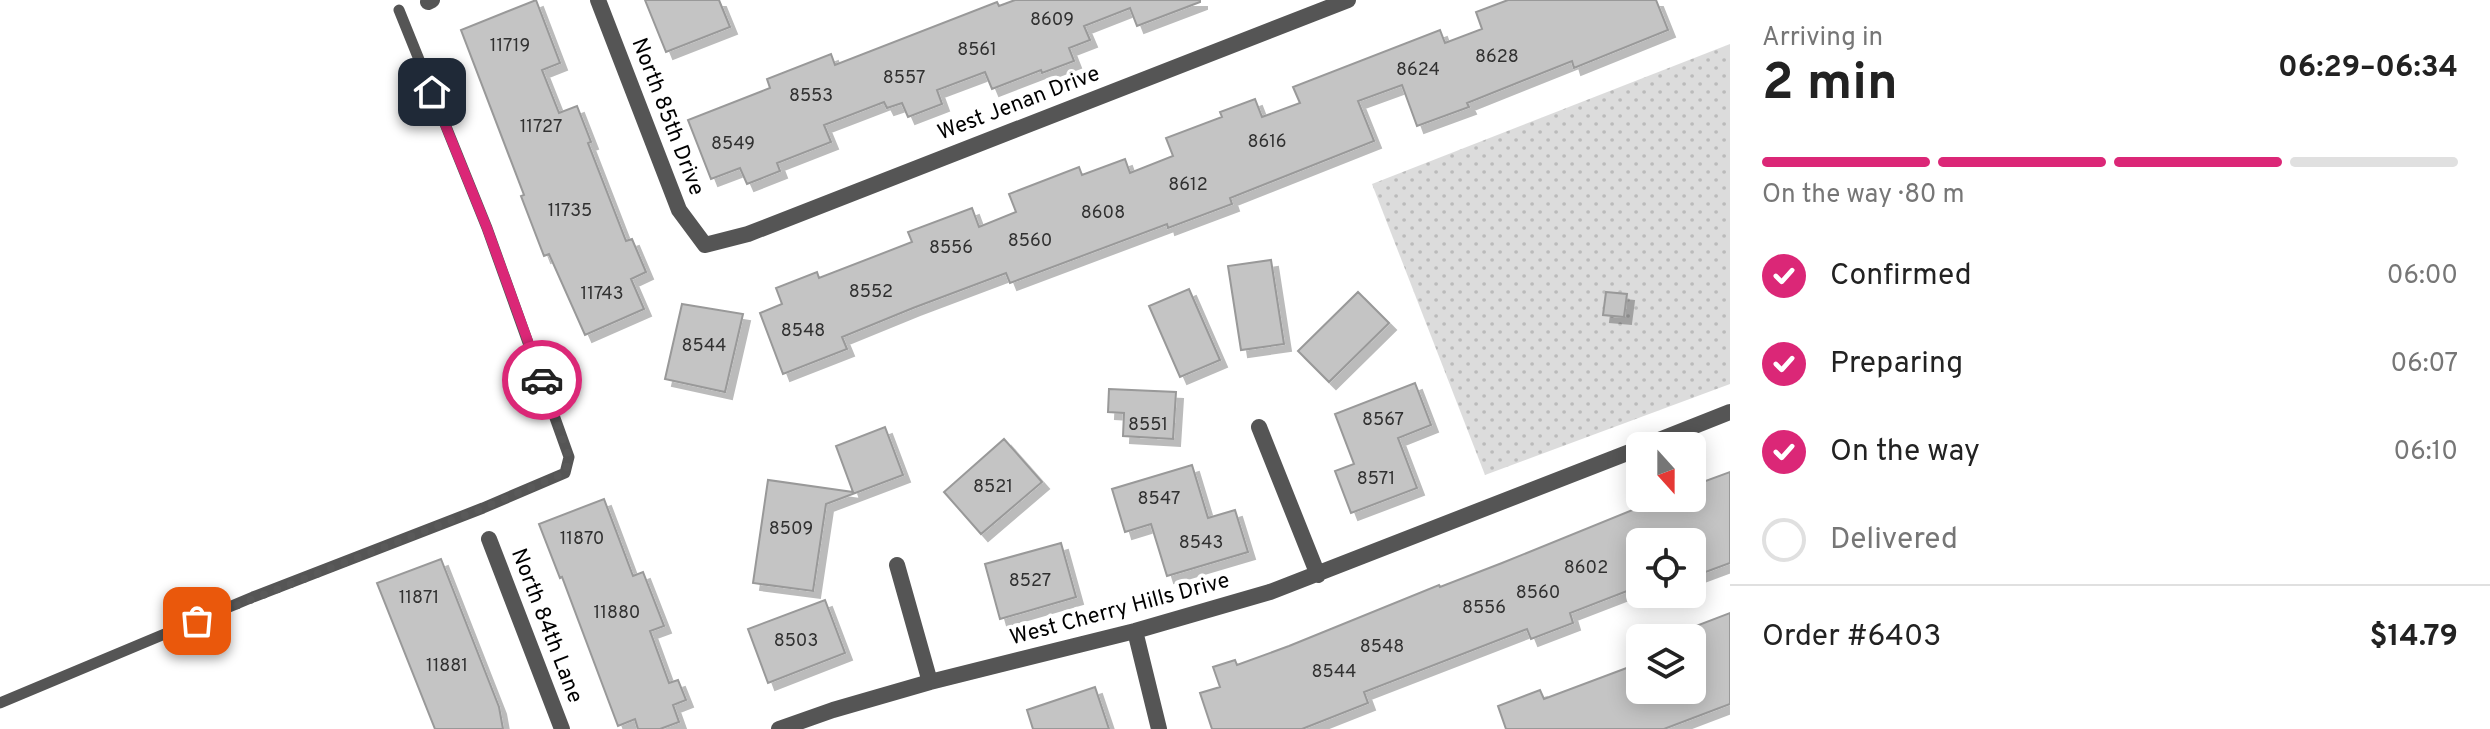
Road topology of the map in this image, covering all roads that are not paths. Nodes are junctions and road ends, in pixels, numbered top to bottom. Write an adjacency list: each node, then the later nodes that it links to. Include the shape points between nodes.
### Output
1 (598, 0): 4 (street, North 85th Drive, via 679,210)
2 (1348, 0): 4 (street, West Jenan Drive, via 748,234)
3 (399, 10): 14 (lane, via 487,228 554,414 569,457 565,473)
4 (705, 245)
5 (1730, 412): 7 (street, West Cherry Hills Drive)
6 (1259, 427): 11 (street)
7 (1680, 432)
8 (1626, 453): 11 (street, West Cherry Hills Drive)
9 (489, 539): 15 (street, North 84th Lane)
10 (897, 565): 13 (street)
11 (1318, 575): 12 (street, West Cherry Hills Drive)
12 (1135, 631): 13 (street, West Cherry Hills Drive); 17 (street)
13 (930, 682): 16 (street, West Cherry Hills Drive)
14 (0, 703)
15 (562, 729)
16 (781, 729)
17 (1159, 729)

